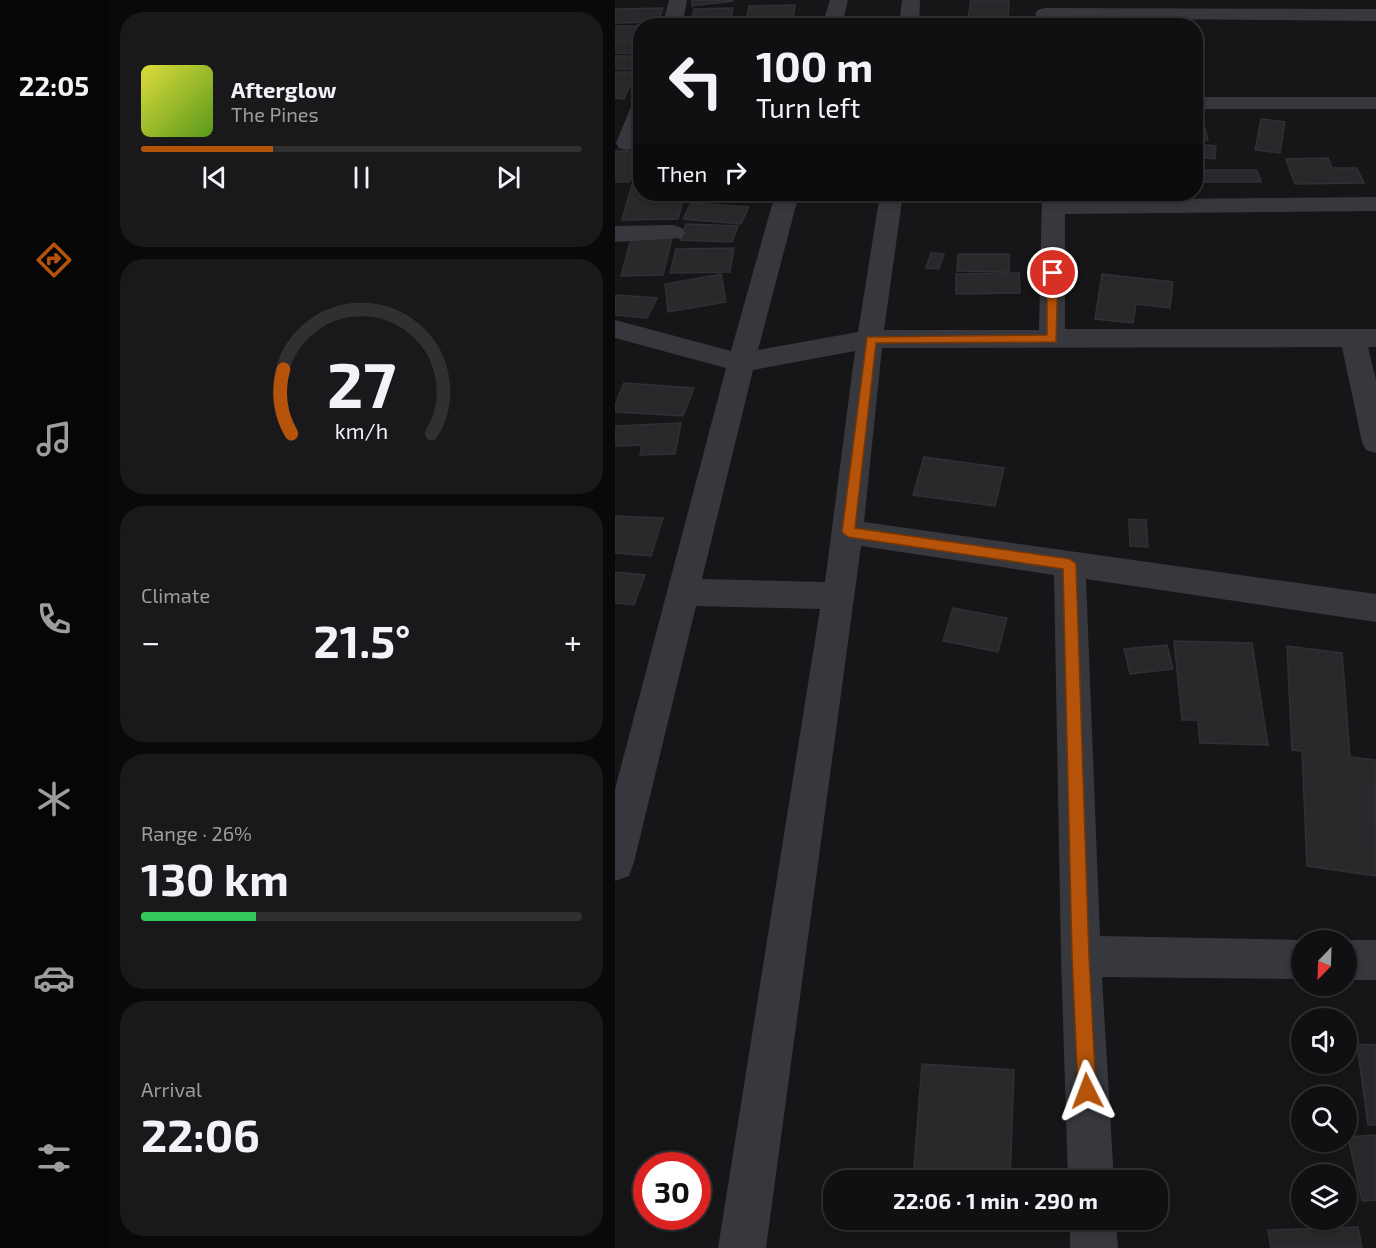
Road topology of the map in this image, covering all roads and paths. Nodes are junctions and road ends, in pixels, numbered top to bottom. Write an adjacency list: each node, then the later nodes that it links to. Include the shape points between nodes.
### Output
1 (678, 0): 6 (street)
2 (839, 0): 7 (street)
3 (911, 0): 8 (street)
4 (1045, 13): 5 (street)
5 (1376, 15)
6 (674, 18)
7 (834, 18)
8 (910, 18)
9 (1203, 103): 10 (street)
10 (1376, 103)
11 (785, 201): 22 (street)
12 (890, 201): 20 (street)
13 (1053, 201): 21 (street)
14 (1134, 201): 15 (street)
15 (1376, 204)
16 (673, 232): 17 (street)
17 (615, 234)
18 (615, 329): 22 (street)
19 (1365, 338): 21 (street); 23 (street)
20 (870, 339): 21 (street); 22 (street); 24 (street)
21 (1052, 339)
22 (741, 363): 26 (street)
23 (1376, 442)
24 (848, 532): 25 (street); 27 (street)
25 (1070, 564): 28 (street); 30 (street)
26 (684, 592): 27 (street); 29 (street)
27 (839, 596): 36 (street)
28 (1376, 608)
29 (615, 862)
30 (1081, 956): 31 (street); 34 (street)
31 (1291, 959)
32 (1357, 960): 33 (street)
33 (1376, 960)
34 (1091, 1170)
35 (1093, 1230): 37 (street)
36 (742, 1248)
37 (1094, 1248)

